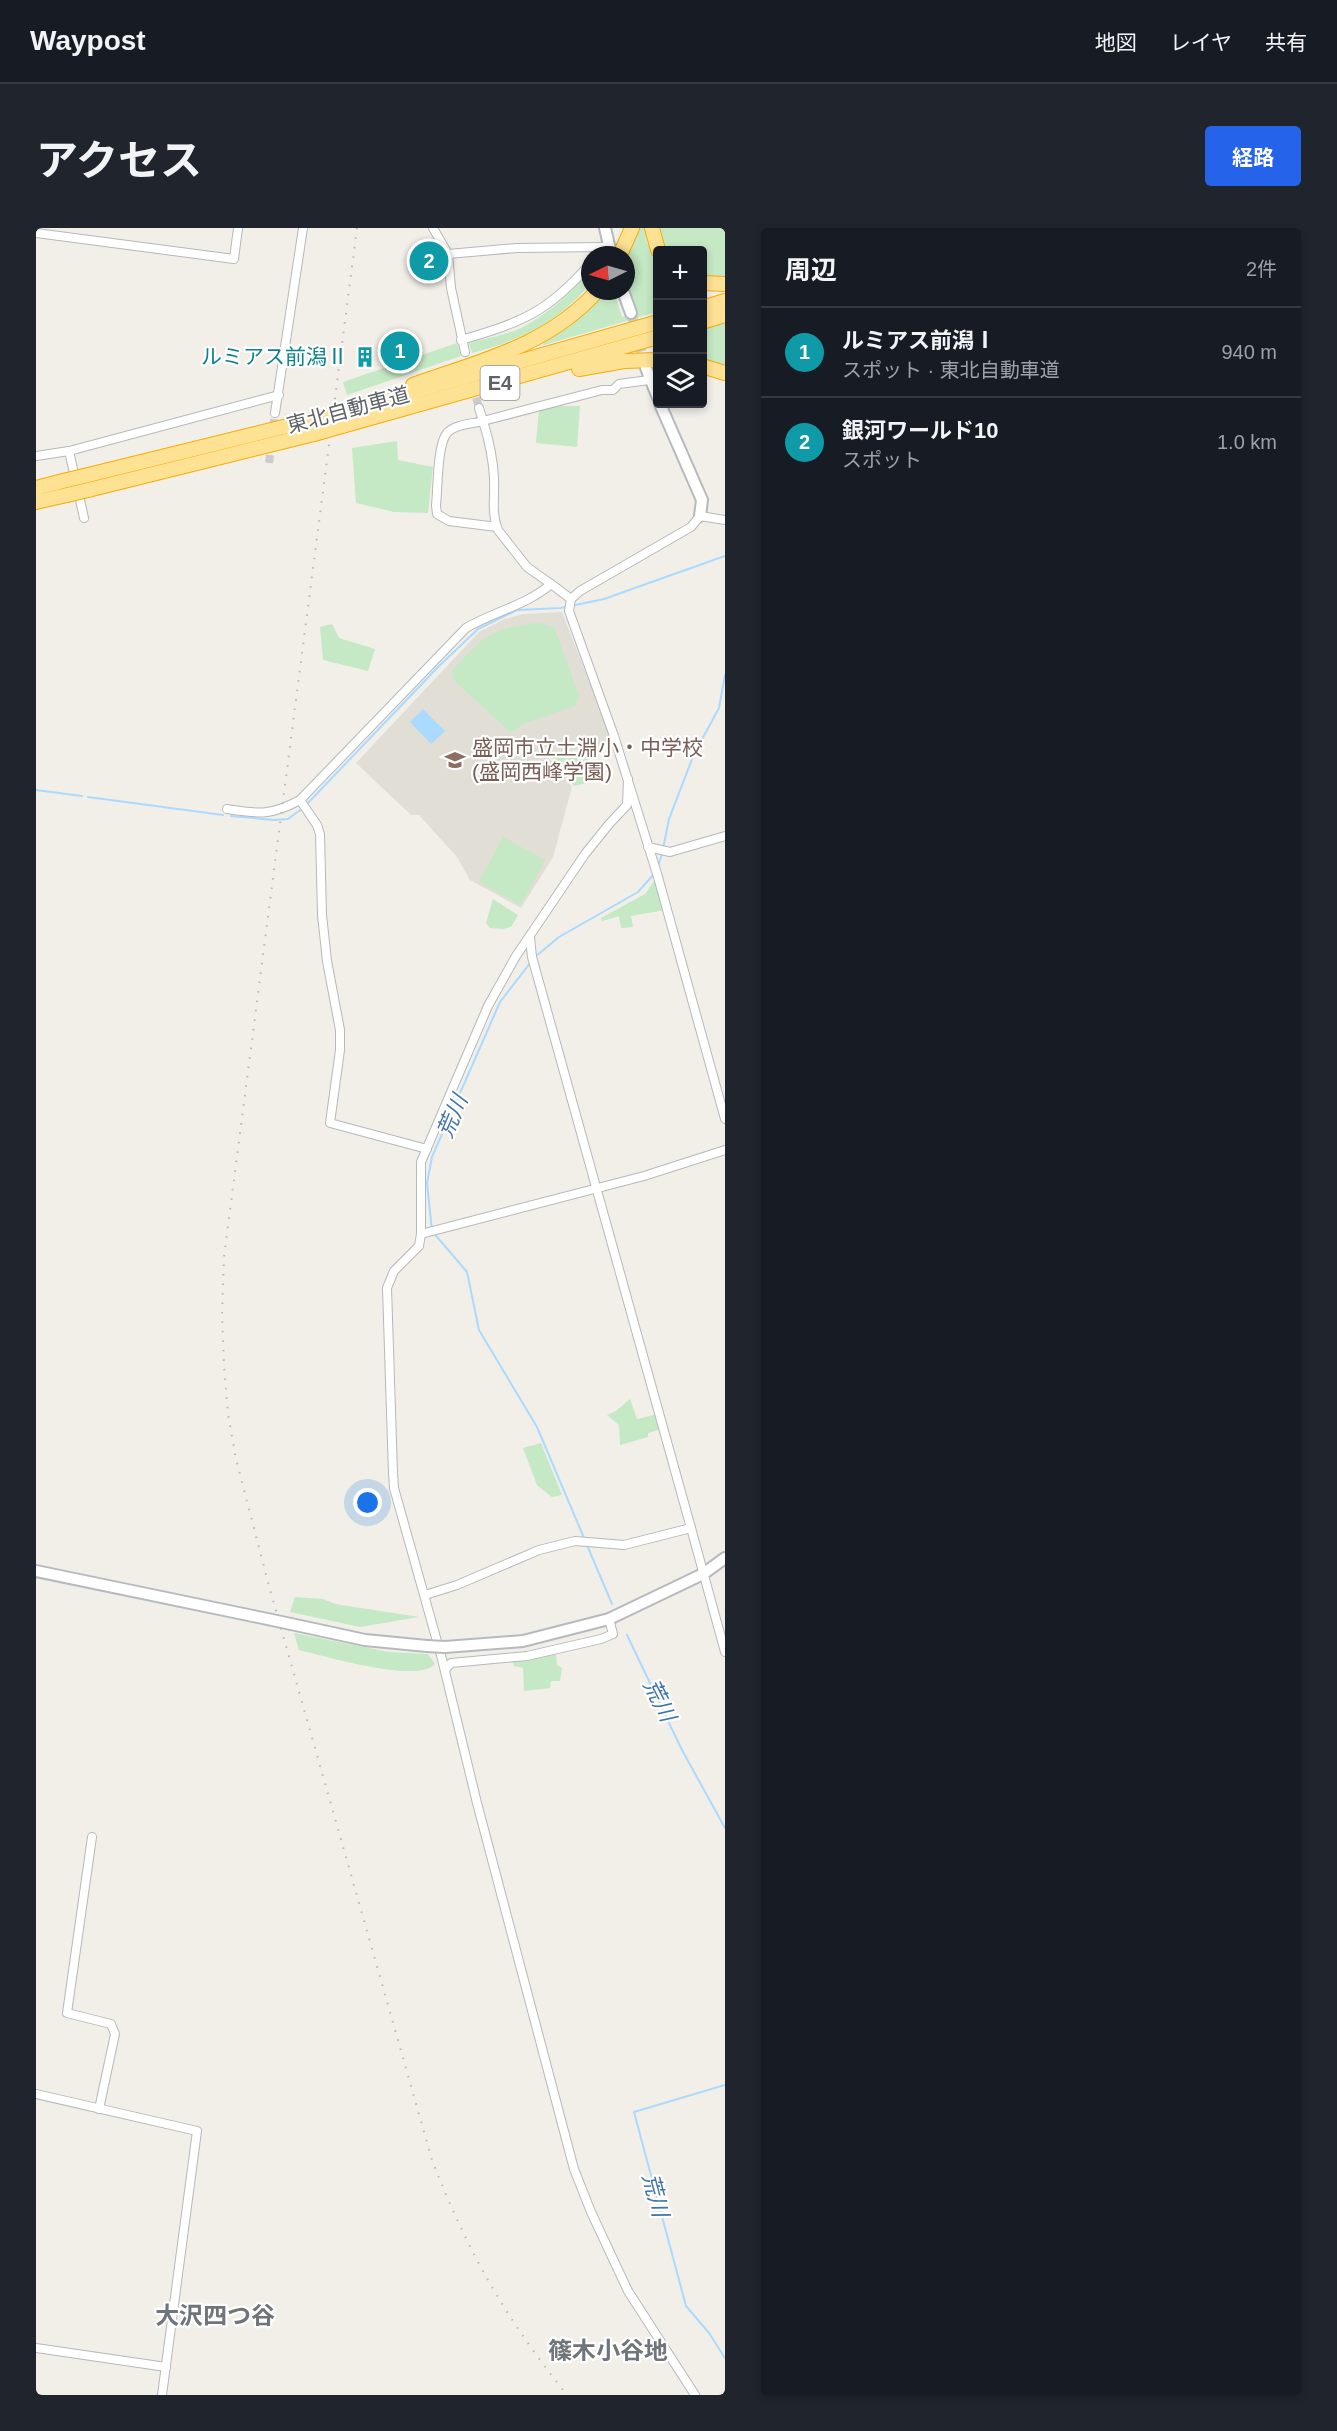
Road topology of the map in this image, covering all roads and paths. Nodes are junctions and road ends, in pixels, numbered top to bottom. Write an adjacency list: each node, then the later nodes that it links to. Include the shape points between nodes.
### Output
1 (238, 228): 7 (street, via 234,259)
2 (303, 228): 32 (street)
3 (433, 228): 12 (street)
4 (605, 228): 8 (street)
5 (632, 228): 9 (highway)
6 (652, 228): 10 (highway)
7 (36, 232)
8 (610, 246)
9 (615, 246)
10 (657, 246)
11 (581, 249): 12 (street, via 517,248)
12 (448, 254): 25 (street)
13 (581, 274): 25 (street, via 568,289 528,318)
14 (707, 283): 15 (highway)
15 (725, 284)
16 (588, 300): 37 (highway, via 568,320 525,345 413,384)
17 (626, 300): 20 (street)
18 (725, 300): 19 (highway)
19 (707, 306)
20 (631, 313)
21 (725, 315): 22 (highway)
22 (707, 320)
23 (653, 323): 37 (highway, 東北自動車道 / E4)
24 (653, 338): 33 (highway, 東北自動車道 / E4)
25 (461, 340): 26 (street)
26 (465, 352)
27 (652, 364): 30 (street); 33 (highway, via 603,364)
28 (707, 368): 29 (highway)
29 (725, 374)
30 (649, 380): 31 (street); 38 (street, via 619,384 613,390)
31 (653, 389)
32 (279, 395): 36 (street); 40 (street)
33 (417, 406): 37 (highway, 東北自動車道 / E4)
34 (479, 408): 38 (street)
35 (662, 408): 44 (street, via 702,500)
36 (275, 413)
37 (342, 415): 39 (highway, 東北自動車道 / E4, bridge)
38 (483, 421): 47 (street, via 491,453 493,517); 47 (street, via 456,427 447,434 442,445 437,513 449,521)
39 (312, 423): 42 (highway, 東北自動車道 / E4, bridge, via 290,425); 43 (highway, 東北自動車道 / E4, bridge)
40 (69, 451): 41 (street); 45 (street)
41 (36, 456)
42 (36, 488)
43 (36, 502)
44 (700, 516): 46 (street); 49 (street, via 691,527 580,591)
45 (84, 518)
46 (725, 520)
47 (497, 527): 48 (street, via 526,567)
48 (551, 584): 49 (street); 51 (street, via 484,617 457,636)
49 (571, 600): 50 (street, via 569,611)
50 (628, 779): 54 (street); 55 (street, via 627,805 585,854)
51 (301, 801): 52 (street, via 261,814); 57 (street, via 320,834 322,915 340,1030 330,1123)
52 (227, 809)
53 (725, 836): 54 (street, via 670,852)
54 (648, 847): 56 (street)
55 (530, 938): 57 (street, via 488,1006); 59 (street)
56 (725, 1119)
57 (427, 1149): 60 (street, via 422,1162)
58 (725, 1150): 59 (street)
59 (596, 1189): 60 (street); 61 (street)
60 (428, 1233): 65 (street, via 394,1271 387,1302 394,1488)
61 (691, 1528): 64 (street); 65 (street, via 624,1545 583,1541 538,1550)
62 (725, 1558): 64 (street)
63 (36, 1571): 66 (street, bridge, via 365,1640 427,1646 523,1641)
64 (703, 1574): 66 (street); 67 (street)
65 (425, 1595): 68 (street)
66 (609, 1619): 68 (street, via 612,1634 601,1639 527,1656 451,1663)
67 (725, 1652)
68 (445, 1670): 75 (street, via 574,2169 628,2291)
69 (92, 1837): 71 (street, via 67,2013 111,2024 115,2034)
70 (36, 2094): 71 (street)
71 (99, 2109): 73 (street, via 197,2131)
72 (36, 2348): 73 (street)
73 (166, 2367): 74 (street)
74 (162, 2395)
75 (695, 2395)

